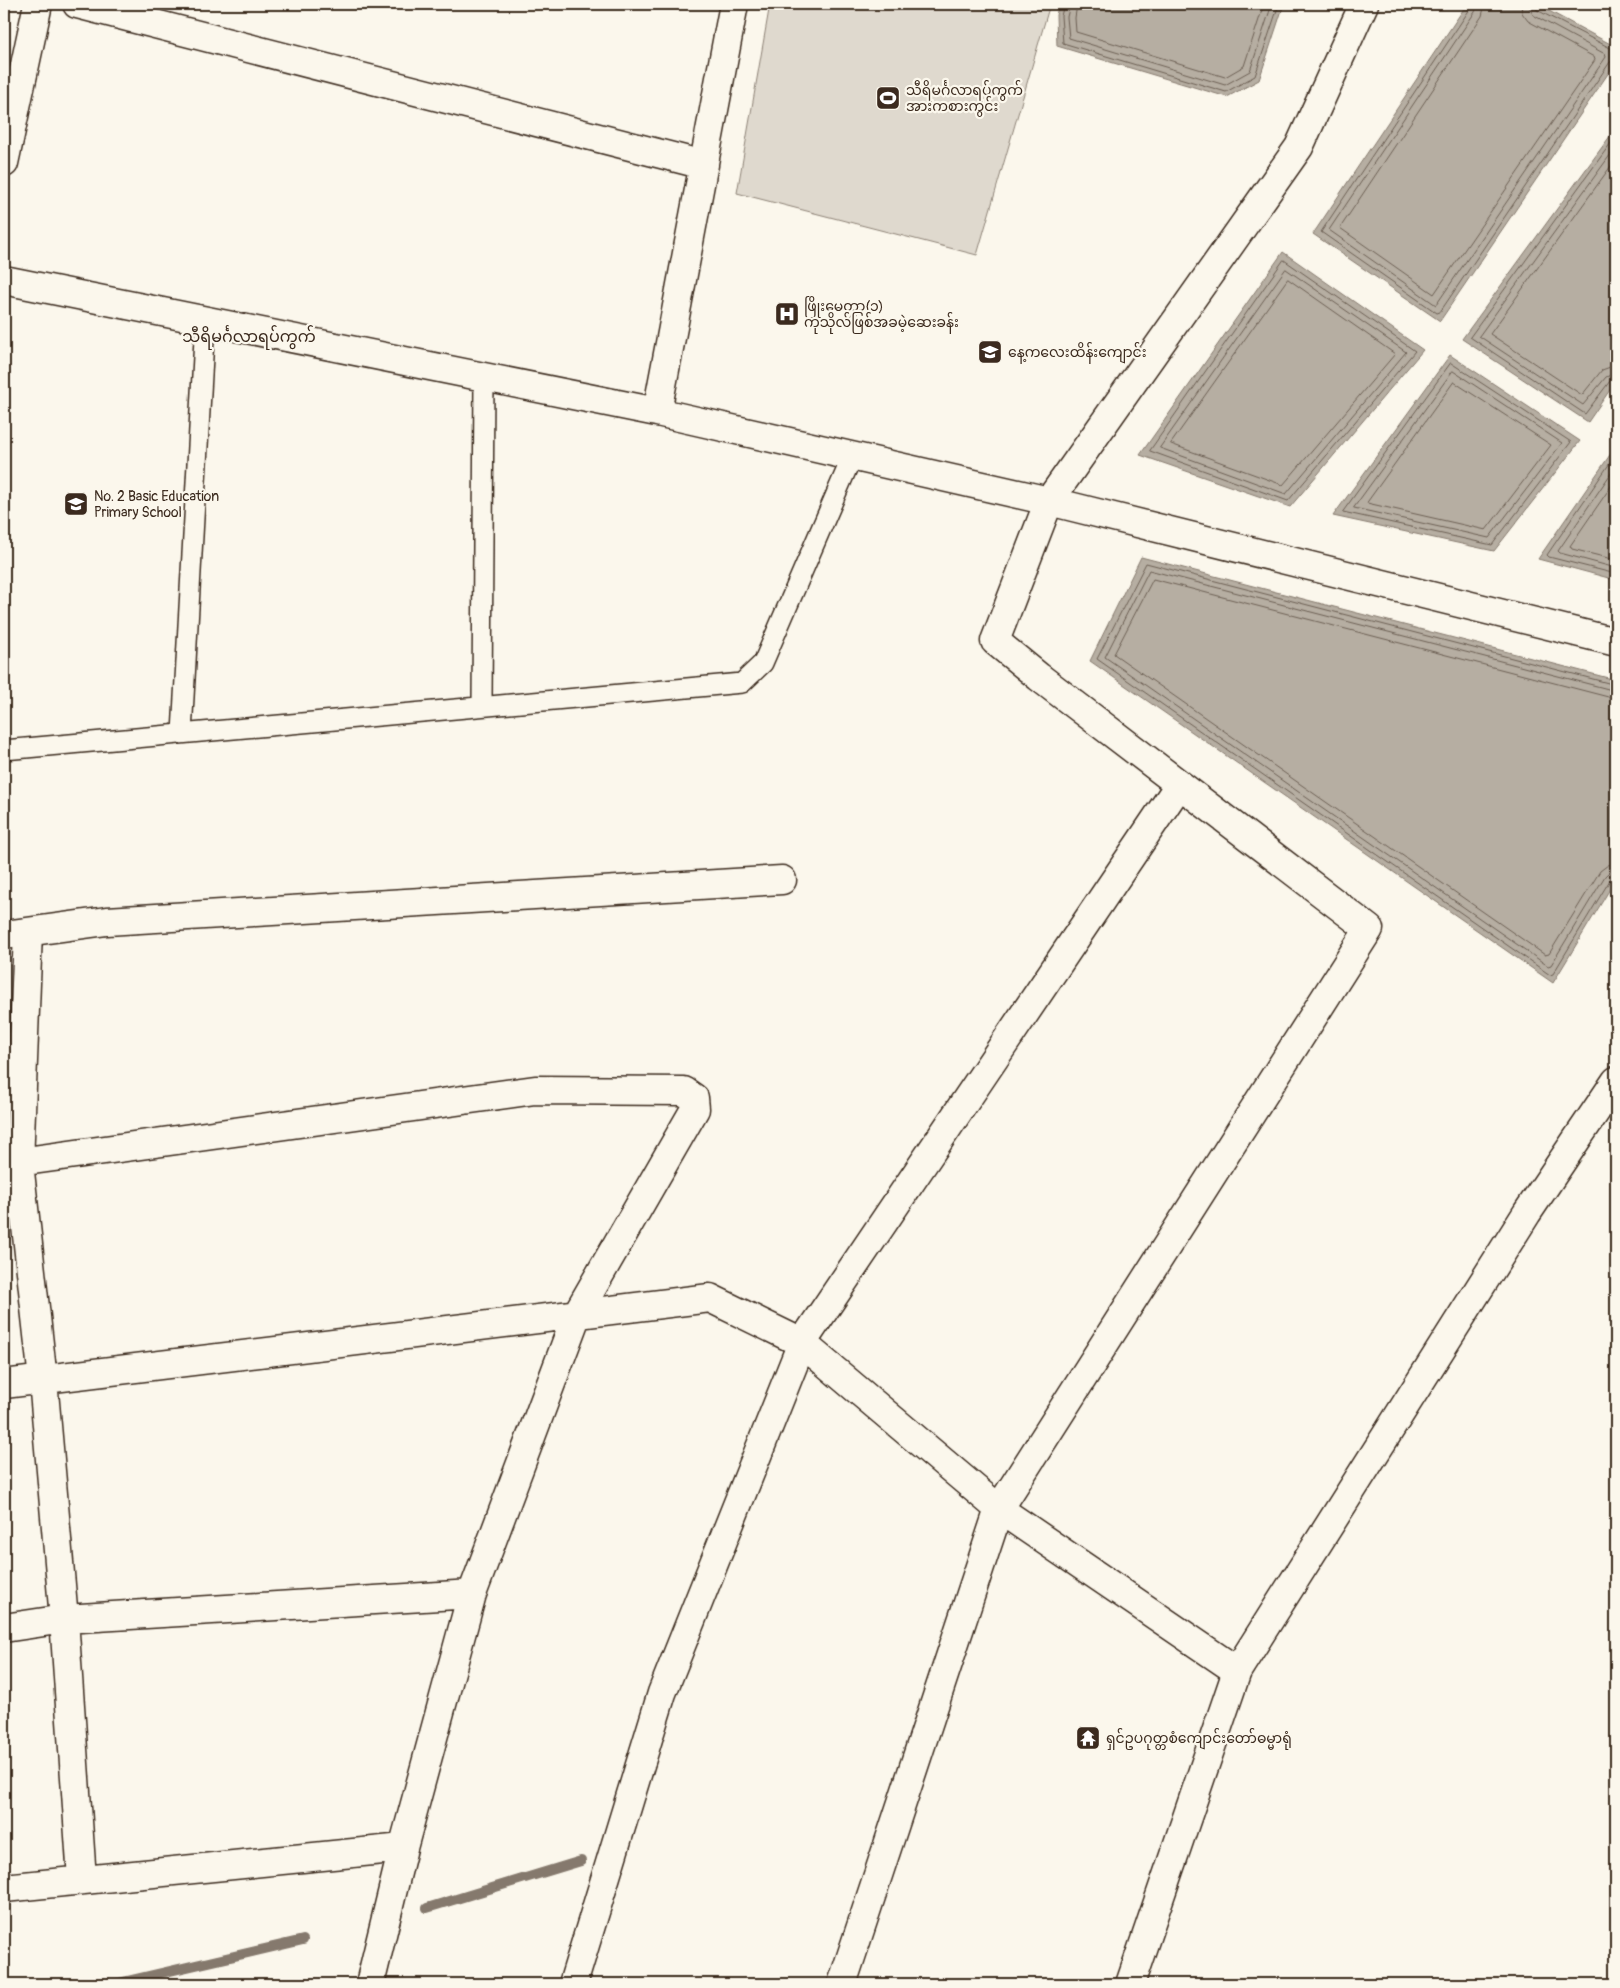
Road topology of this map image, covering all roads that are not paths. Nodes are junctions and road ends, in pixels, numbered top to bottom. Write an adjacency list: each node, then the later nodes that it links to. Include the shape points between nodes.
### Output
1 (38, 4): 5 (street)
2 (77, 4): 6 (street)
3 (734, 4): 6 (street)
4 (1364, 4): 12 (street, via 1299,147)
5 (4, 163)
6 (704, 165): 10 (street)
7 (4, 280): 8 (street)
8 (205, 321): 9 (street); 15 (lane)
9 (484, 377): 10 (street); 14 (lane)
10 (657, 412): 11 (street)
11 (852, 457): 12 (street); 14 (lane, via 763,663 742,683)
12 (1049, 501): 13 (street); 17 (street, via 995,640)
13 (1616, 642)
14 (482, 705): 15 (lane)
15 (182, 733): 16 (lane)
16 (4, 750)
17 (1179, 785): 23 (street); 26 (street, via 1369,929)
18 (782, 880): 19 (street, via 107,921)
19 (16, 933): 21 (street)
20 (1616, 1081): 30 (street, via 1527,1213)
21 (11, 1163): 22 (street, via 535,1090 684,1091 694,1098 694,1109); 24 (street)
22 (576, 1314): 23 (street, via 710,1298); 24 (street); 27 (street)
23 (802, 1343): 26 (street); 35 (street, via 662,1693)
24 (43, 1380): 25 (street); 28 (street)
25 (4, 1384)
26 (999, 1508): 30 (street); 36 (street)
27 (472, 1594): 28 (street); 31 (street)
28 (64, 1620): 29 (street); 32 (street)
29 (4, 1628)
30 (1237, 1671): 37 (street)
31 (403, 1848): 32 (street); 34 (street)
32 (82, 1879): 33 (street)
33 (4, 1888)
34 (370, 1984)
35 (573, 1984)
36 (842, 1984)
37 (1130, 1984)

